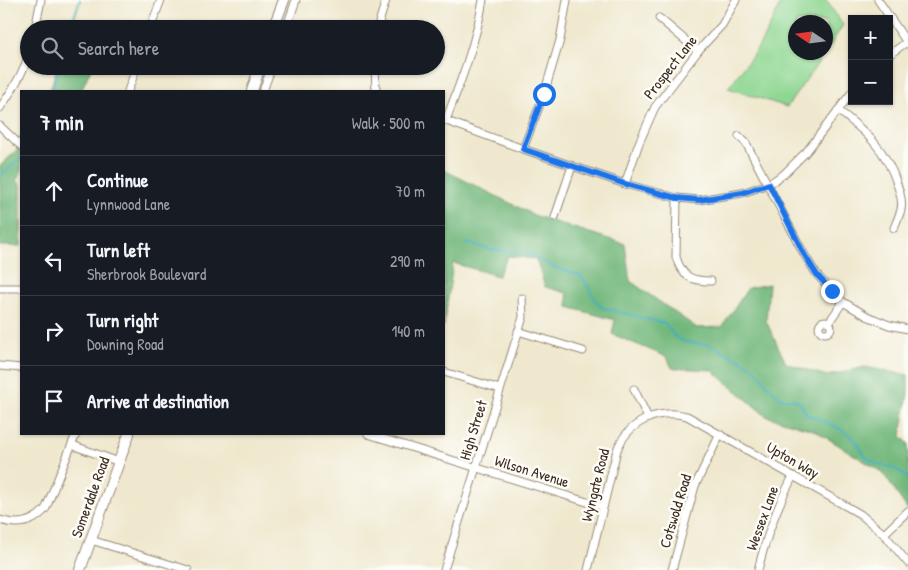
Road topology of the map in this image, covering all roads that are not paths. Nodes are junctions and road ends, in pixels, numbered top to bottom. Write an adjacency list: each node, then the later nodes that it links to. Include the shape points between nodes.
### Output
1 (41, 0): 11 (street)
2 (161, 0): 12 (street)
3 (284, 0): 13 (main road)
4 (296, 0): 14 (street)
5 (386, 0): 15 (street)
6 (483, 0): 31 (street, via 466,69)
7 (567, 0): 35 (street, via 558,49)
8 (736, 0): 17 (street, Prospect Lane, via 722,25)
9 (878, 0): 16 (street)
10 (659, 18): 17 (street)
11 (37, 20)
12 (153, 20)
13 (276, 20)
14 (289, 20)
15 (380, 20)
16 (908, 42): 18 (street)
17 (698, 51): 37 (street, Prospect Lane, via 655,107 638,143)
18 (893, 52)
19 (21, 75): 29 (street)
20 (134, 75): 24 (street)
21 (257, 75): 25 (main road)
22 (269, 75): 26 (street)
23 (375, 75): 27 (street)
24 (128, 90)
25 (252, 90)
26 (263, 90)
27 (376, 90)
28 (848, 97): 30 (street)
29 (0, 108)
30 (838, 110): 38 (street, via 807,151); 41 (street, via 868,134 893,171 901,209)
31 (445, 120): 35 (street)
32 (0, 126): 34 (street)
33 (739, 136): 38 (street)
34 (20, 145)
35 (523, 149): 36 (street)
36 (572, 166): 37 (street); 40 (street)
37 (625, 184): 39 (street)
38 (769, 184): 39 (street, via 742,193 699,200); 46 (street, via 817,275)
39 (677, 198): 42 (street, via 678,265 684,275 699,281)
40 (555, 217)
41 (894, 228)
42 (711, 281)
43 (0, 288): 44 (street)
44 (20, 288)
45 (522, 298): 49 (street, High Street, via 523,317)
46 (843, 302): 47 (street); 48 (street, via 867,316)
47 (829, 322)
48 (908, 329)
49 (518, 331): 50 (street); 54 (street, High Street)
50 (583, 351)
51 (0, 366): 52 (street)
52 (20, 368)
53 (445, 372): 54 (street)
54 (500, 389): 63 (street, High Street)
55 (634, 389): 56 (street)
56 (648, 418): 57 (street, Upton Way, via 667,413 679,414); 65 (street, Wyngate Road, via 630,430 620,442)
57 (720, 434): 64 (street, Upton Way); 75 (street, Cotswold Road, via 696,486)
58 (76, 435): 61 (street)
59 (129, 435): 62 (main road, Somerdale Road)
60 (371, 435): 63 (street, Wilson Avenue)
61 (72, 445): 62 (street); 67 (street, via 46,508 39,516 18,524)
62 (119, 462): 69 (main road, Somerdale Road)
63 (475, 467): 65 (street, Wilson Avenue); 73 (street, High Street)
64 (793, 476): 68 (street, Upton Way, via 860,514); 76 (street, Wessex Lane, via 776,512)
65 (603, 507): 74 (street, Wyngate Road)
66 (908, 511): 68 (street)
67 (0, 520)
68 (884, 534): 70 (street, Upton Way)
69 (91, 540): 71 (main road, Somerdale Road); 72 (street)
70 (908, 563)
71 (80, 570)
72 (188, 570)
73 (444, 570)
74 (588, 570)
75 (672, 570)
76 (758, 570)

